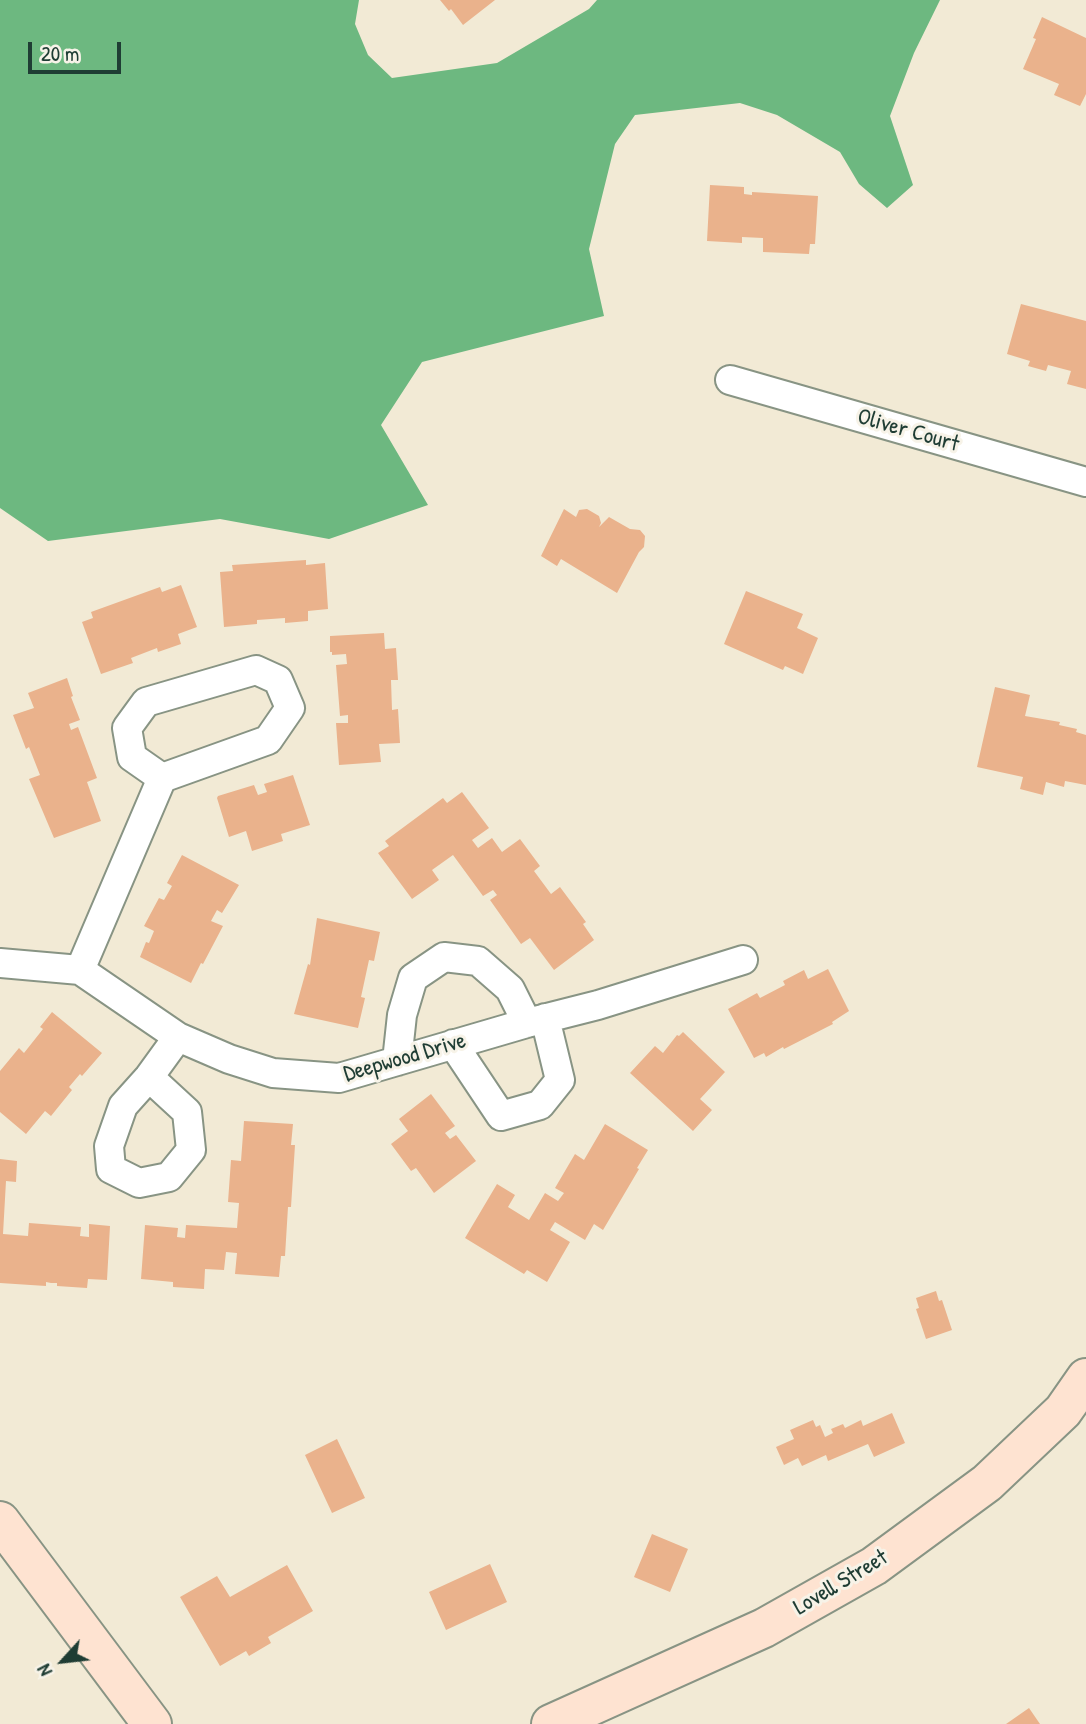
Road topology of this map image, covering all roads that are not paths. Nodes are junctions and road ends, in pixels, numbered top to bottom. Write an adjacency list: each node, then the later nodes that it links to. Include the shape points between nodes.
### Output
1 (730, 380): 2 (street, Oliver Court)
2 (1086, 482)
3 (162, 778): 3 (street, via 268,740 289,708 278,680 256,670 146,702 127,728 132,757); 6 (street)
4 (743, 960): 7 (street, Deepwood Drive)
5 (0, 963): 6 (street, Deepwood Drive)
6 (80, 970): 8 (street, Deepwood Drive)
7 (536, 1020): 9 (street, Deepwood Drive); 9 (street, via 559,1080 540,1105 501,1116); 10 (street, via 478,961 444,957 413,978 402,1016)
8 (178, 1037): 10 (street, Deepwood Drive, via 273,1073 339,1078); 11 (street)
9 (453, 1044): 10 (street, Deepwood Drive)
10 (397, 1061)
11 (149, 1077)
12 (1085, 1381): 14 (street, Lovell Street, via 1063,1411 987,1483 874,1566)
13 (0, 1521): 15 (street)
14 (593, 1716): 16 (street, Lovell Street)
15 (152, 1724)
16 (551, 1724)

